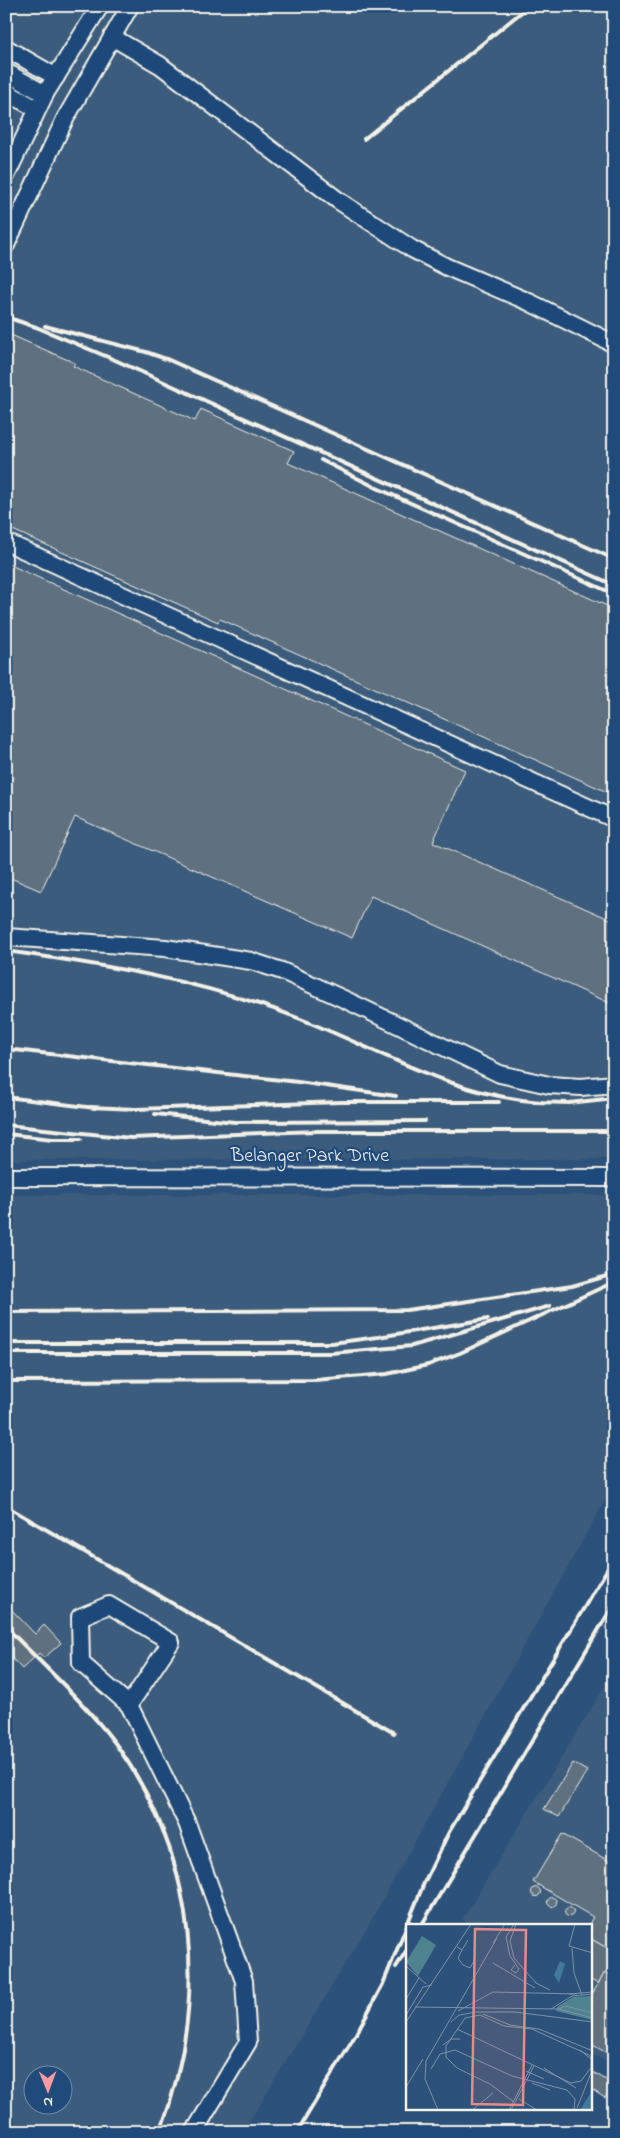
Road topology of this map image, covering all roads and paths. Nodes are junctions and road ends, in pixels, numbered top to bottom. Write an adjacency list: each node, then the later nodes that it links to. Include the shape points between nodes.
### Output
1 (100, 6): 6 (street)
2 (130, 6): 3 (street)
3 (112, 37): 11 (street, via 59,132); 12 (street, via 160,65 291,166 389,235 446,267 529,302)
4 (6, 48): 6 (street)
5 (6, 72): 8 (street)
6 (56, 77): 8 (street)
7 (6, 92): 9 (street)
8 (45, 94): 9 (street)
9 (37, 109): 10 (street)
10 (6, 176)
11 (6, 245)
12 (614, 344)
13 (6, 542): 14 (street)
14 (614, 820)
15 (6, 937): 16 (street, via 164,948 251,961 282,971 500,1074 549,1085)
16 (614, 1084)
17 (6, 1177): 18 (street, Belanger Park Drive)
18 (614, 1178)
19 (129, 1706): 19 (street, via 81,1663 80,1616 109,1605 171,1642); 20 (street, via 187,1823 244,1981 248,2042)
20 (194, 2132)

